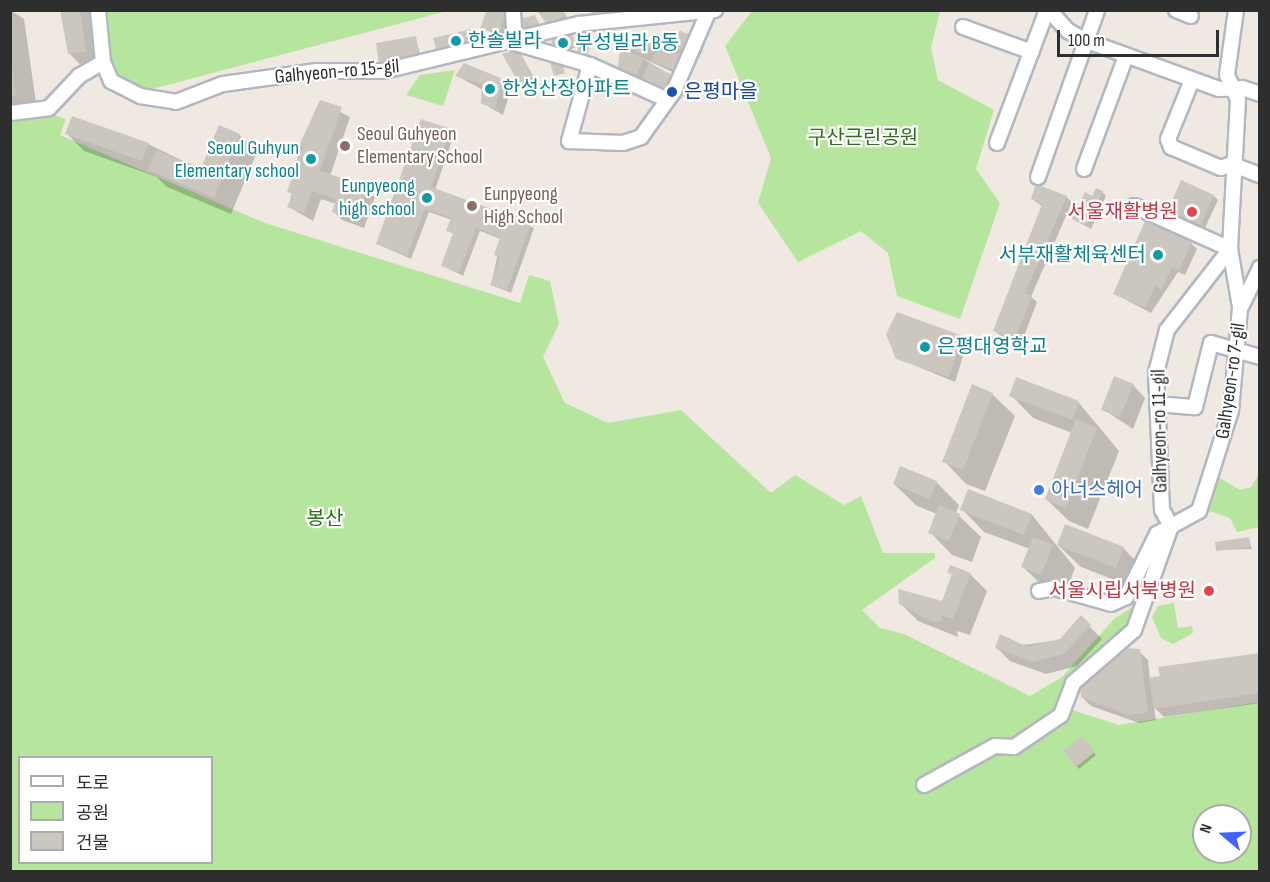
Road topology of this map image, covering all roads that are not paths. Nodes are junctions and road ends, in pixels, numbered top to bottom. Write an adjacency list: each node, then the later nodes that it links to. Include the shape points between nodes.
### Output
1 (98, 10): 14 (street)
2 (513, 10): 11 (street)
3 (1048, 10): 10 (street, via 1068,31); 12 (street)
4 (1097, 10): 10 (street)
5 (1176, 10): 8 (street)
6 (1236, 10): 17 (street, via 1227,75)
7 (712, 12): 11 (street, Galhyeon-ro 15-gil, via 579,24); 19 (street, Galhyeon-ro 15-gil)
8 (1191, 16)
9 (963, 27): 12 (street)
10 (1087, 40): 13 (street); 25 (street)
11 (515, 43): 14 (street, Galhyeon-ro 15-gil, via 384,71 317,71 223,84 176,102 130,91 111,81); 15 (street)
12 (1032, 51): 21 (street)
13 (1126, 56): 16 (street); 23 (street)
14 (103, 62): 20 (street, via 79,76 46,110)
15 (590, 65): 19 (street); 19 (street, Galhyeon-ro 15-gil, via 569,141 623,143 641,137)
16 (1192, 80): 17 (street, via 1219,89); 22 (street, via 1167,139 1171,147 1221,168)
17 (1232, 86): 18 (street); 22 (street, via 1238,100)
18 (1260, 94)
19 (668, 100)
20 (10, 113)
21 (997, 143)
22 (1231, 164): 24 (street); 27 (street)
23 (1084, 169)
24 (1260, 176)
25 (1038, 177)
26 (1134, 206): 27 (street)
27 (1230, 249): 29 (street); 32 (street, Galhyeon-ro 11-gil, via 1167,330 1156,373)
28 (1260, 268): 29 (street, Galhyeon-ro 7-gil)
29 (1240, 309): 30 (street, Galhyeon-ro 7-gil)
30 (1238, 347): 31 (street); 32 (street, via 1211,343 1195,407); 33 (street, Galhyeon-ro 7-gil, via 1230,411 1213,479 1198,511)
31 (1260, 357)
32 (1157, 404): 33 (street, Galhyeon-ro 11-gil, via 1162,510)
33 (1171, 526): 34 (street, Galhyeon-ro 7-gil, via 1153,540 1126,597 1111,604 1055,588); 35 (street, via 1134,630 1073,683 1061,716 1014,747 995,746)
34 (1039, 591)
35 (924, 785)

